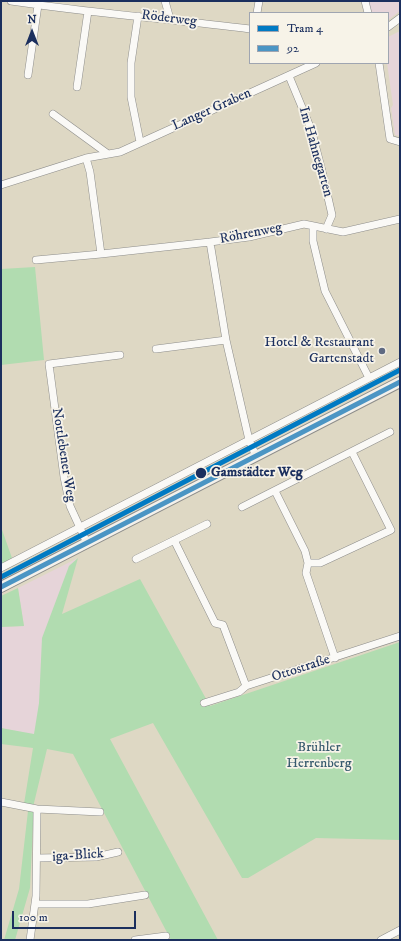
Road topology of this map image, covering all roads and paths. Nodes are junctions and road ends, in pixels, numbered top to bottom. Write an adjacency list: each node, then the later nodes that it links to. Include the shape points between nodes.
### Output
1 (11, 1): 5 (street, Röderweg)
2 (165, 1): 11 (street)
3 (259, 1): 7 (street)
4 (365, 1): 8 (street)
5 (38, 5): 6 (street, Röderweg); 16 (street)
6 (88, 11): 9 (street, Röderweg); 18 (street)
7 (258, 12)
8 (368, 12)
9 (138, 16): 11 (street, Röderweg); 20 (street, via 131,63 131,97)
10 (400, 18): 12 (street)
11 (170, 19): 13 (street, Röderweg)
12 (389, 26)
13 (249, 29)
14 (314, 64): 17 (street, Langer Graben)
15 (379, 64): 21 (street, via 390,139)
16 (28, 75)
17 (289, 76): 20 (street, Langer Graben); 27 (street, Im Hahnegarten, via 311,129 321,167 332,215)
18 (77, 88)
19 (53, 114): 22 (street)
20 (140, 142): 22 (street, Langer Graben, via 120,152)
21 (400, 142)
22 (108, 154): 23 (street, Langer Graben)
23 (86, 158): 24 (street, Langer Graben); 29 (street)
24 (1, 185)
25 (400, 219): 27 (street, Röhrenweg, via 343,232)
26 (313, 227): 27 (street, Röhrenweg); 28 (street, Röhrenweg, via 304,224 249,237); 35 (street, via 313,241 325,291)
27 (326, 229)
28 (210, 242): 29 (street, Röhrenweg); 31 (street)
29 (101, 254): 30 (street, Röhrenweg)
30 (36, 260)
31 (226, 340): 32 (street); 38 (street)
32 (156, 349)
33 (120, 355): 44 (street, Nottlebener Weg, via 49,364 64,477 70,506)
34 (400, 362): 35 (street)
35 (369, 378): 38 (street)
36 (400, 382): 40 (main road)
37 (390, 432): 39 (street)
38 (249, 440): 40 (street); 44 (street)
39 (352, 452): 41 (street); 48 (street, via 391,530 320,563)
40 (256, 456): 46 (main road)
41 (275, 491): 42 (street); 48 (street, via 305,551)
42 (242, 507)
43 (207, 524): 45 (street)
44 (80, 528): 46 (street, Nottlebener Weg); 49 (street)
45 (174, 540): 47 (street); 53 (street, via 215,623 223,625)
46 (87, 543): 50 (main road)
47 (136, 559)
48 (308, 564): 52 (street, via 306,573)
49 (1, 568)
50 (1, 587)
51 (400, 636): 52 (street, Ottostraße)
52 (335, 658): 53 (street, Ottostraße)
53 (246, 686): 54 (street, Ottostraße, via 239,692)
54 (204, 704)
55 (1, 802): 56 (street)
56 (37, 809): 57 (street); 59 (street, iga-Blick)
57 (100, 812)
58 (118, 852): 59 (street, iga-Blick, via 96,857)
59 (37, 858): 61 (street, iga-Blick)
60 (145, 895): 61 (street, via 88,904)
61 (35, 904): 64 (street, iga-Blick)
62 (400, 930): 66 (street)
63 (166, 936): 65 (street)
64 (30, 940)
65 (135, 940)
66 (382, 940)

